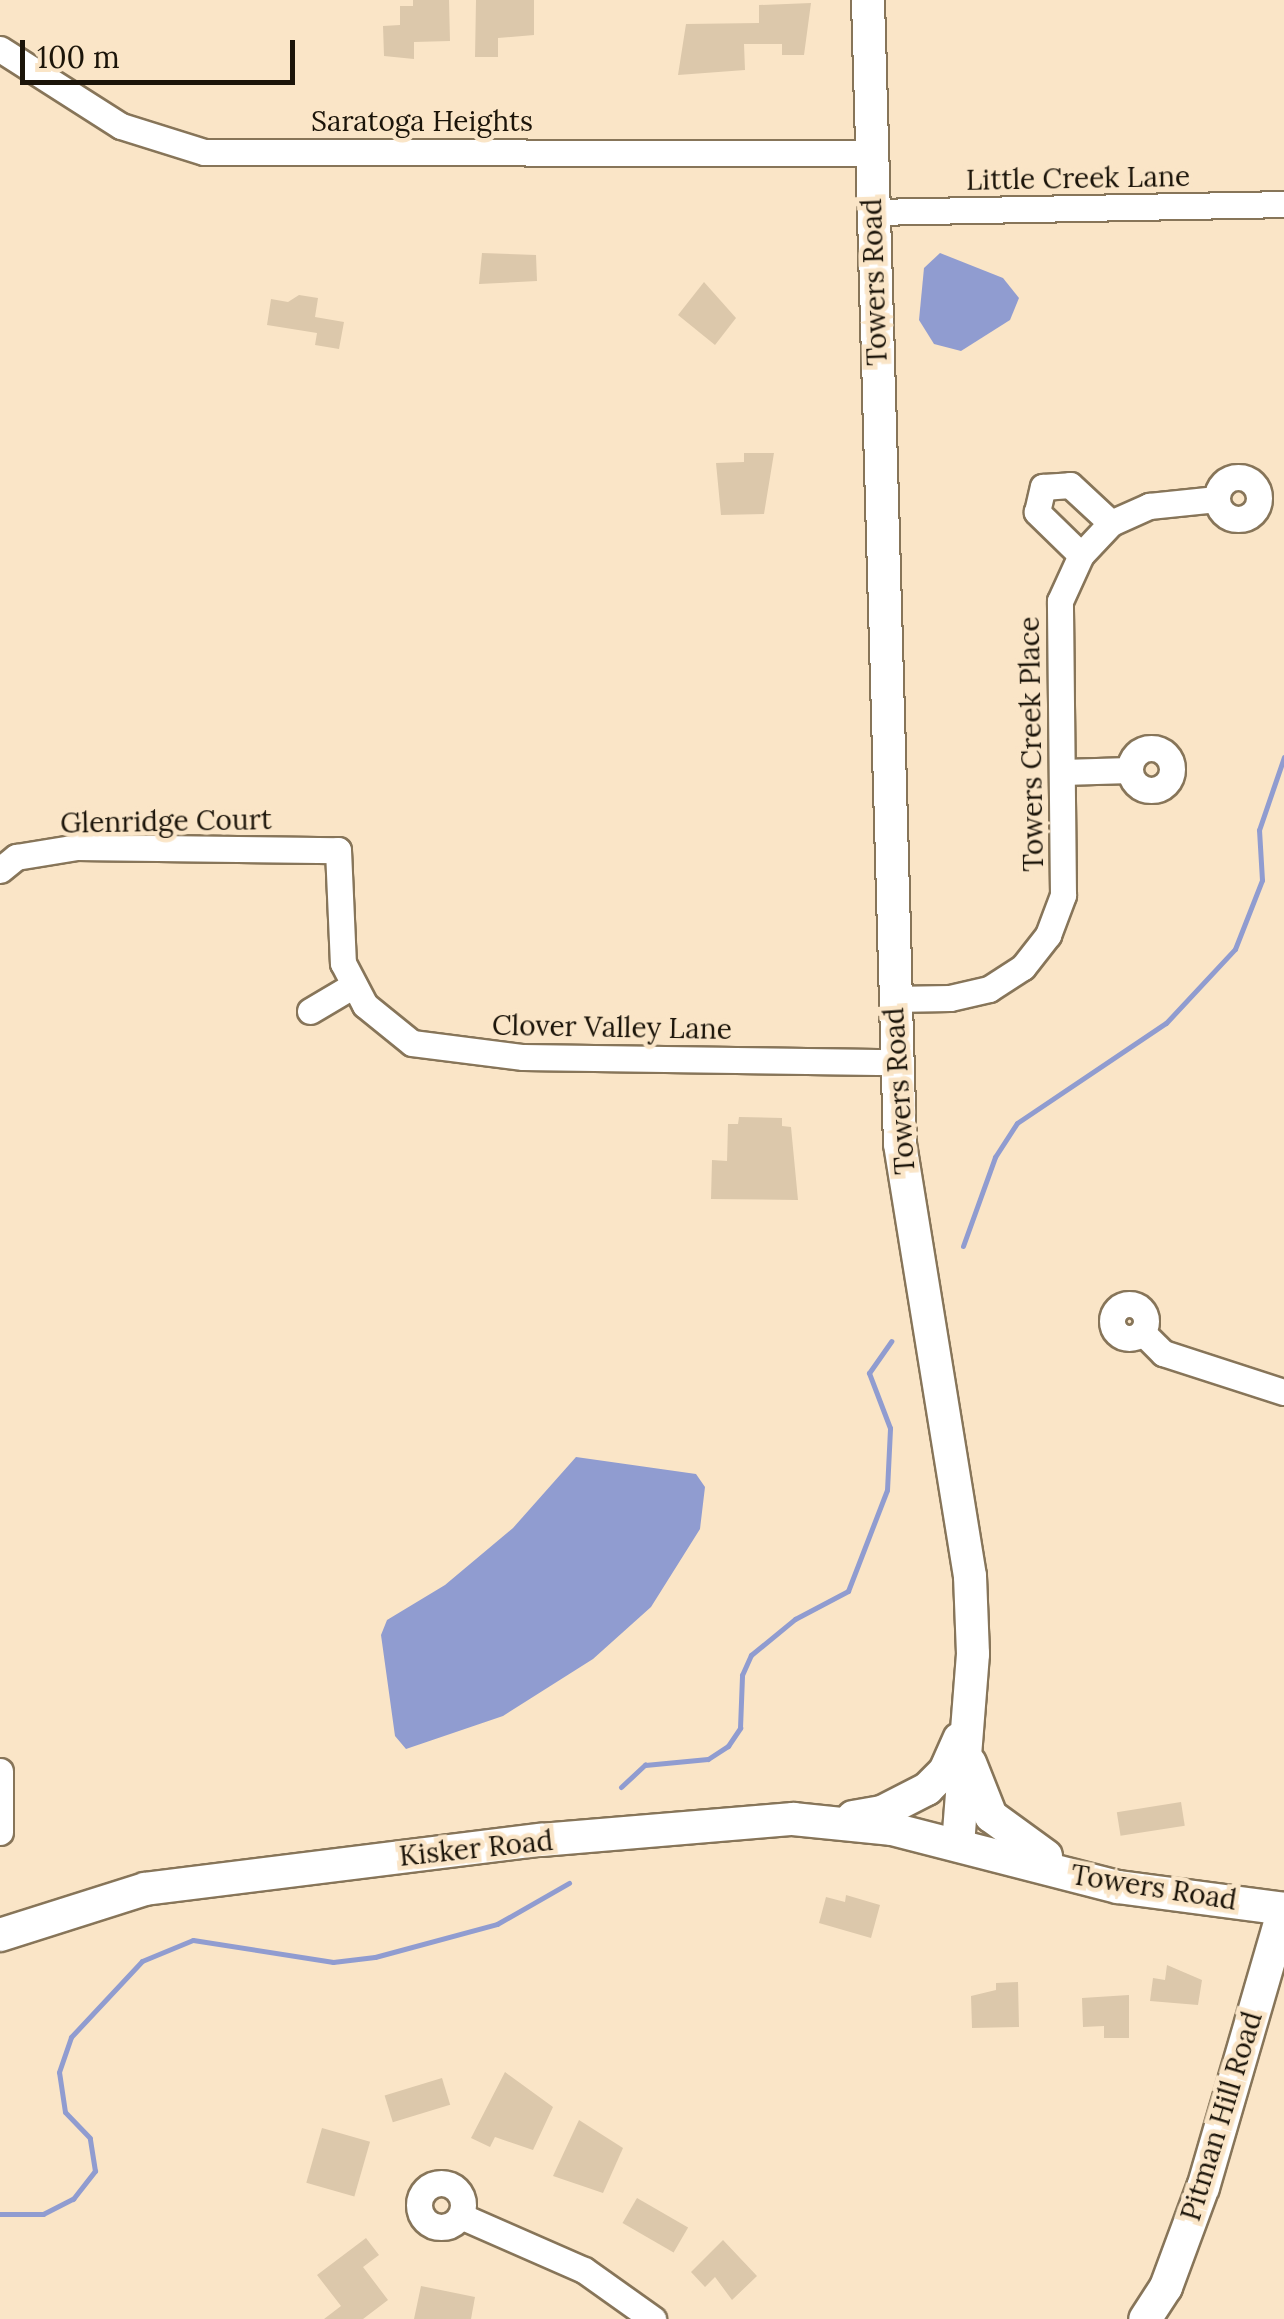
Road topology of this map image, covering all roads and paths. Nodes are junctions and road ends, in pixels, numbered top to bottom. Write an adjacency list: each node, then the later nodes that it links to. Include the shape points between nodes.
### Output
1 (868, 0): 3 (main road, Towers Road)
2 (0, 49): 3 (street, Saratoga Heights, via 122,126 204,152)
3 (870, 153): 5 (main road, Towers Road)
4 (1284, 204): 5 (street, Little Creek Lane)
5 (872, 212): 14 (main road, Towers Road)
6 (1217, 499): 7 (street, Towers Creek Place, via 1150,506)
7 (1111, 523): 8 (street, Towers Creek Place); 8 (street, via 1070,485 1043,488 1037,512)
8 (1081, 556): 10 (street, Towers Creek Place, via 1060,601)
9 (1130, 770): 10 (street)
10 (1062, 772): 14 (street, Towers Creek Place, via 1062,896 1048,935 1023,967 989,989)
11 (338, 850): 12 (street, Glenridge Court, via 76,847 16,857); 13 (street, Clover Valley Lane, via 340,944)
12 (0, 870)
13 (354, 985): 15 (street); 16 (street, Clover Valley Lane, via 385,1025 412,1044 448,1051)
14 (892, 999): 16 (main road, Towers Road)
15 (310, 1011)
16 (895, 1062): 19 (main road, Towers Road, via 911,1218 962,1496 970,1576)
17 (1142, 1332): 18 (street, via 1163,1353)
18 (1284, 1392)
19 (969, 1701): 20 (main road, Towers Road); 22 (main road, via 958,1744 936,1782 882,1812)
20 (966, 1742): 24 (main road, Towers Road); 25 (main road, via 982,1801 1002,1828)
21 (0, 1770): 23 (street)
22 (828, 1820): 24 (main road, Kisker Road); 27 (main road, Kisker Road, via 541,1840 163,1886)
23 (0, 1832)
24 (958, 1844): 25 (main road, Towers Road)
25 (1094, 1882): 26 (main road, Towers Road)
26 (1284, 1909): 30 (main road, Pitman Hill Road, via 1203,2187 1166,2287)
27 (0, 1936)
28 (463, 2217): 29 (street, via 584,2270)
29 (653, 2319)
30 (1145, 2319)

